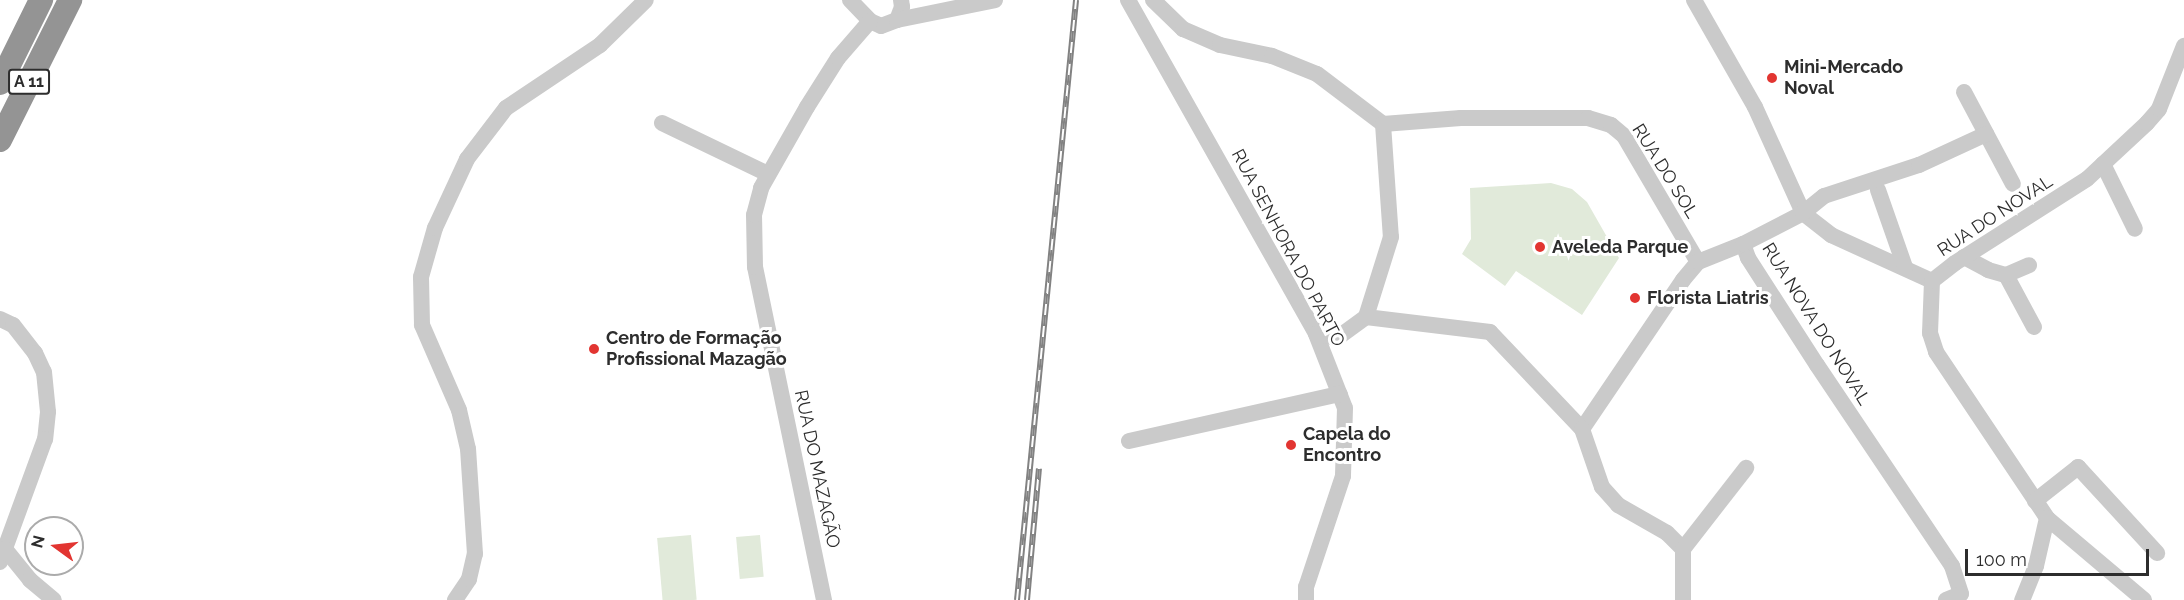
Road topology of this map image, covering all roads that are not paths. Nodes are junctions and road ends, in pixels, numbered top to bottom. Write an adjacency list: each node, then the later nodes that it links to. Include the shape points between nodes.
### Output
1 (41, 0): 13 (highway, A 11)
2 (70, 0): 18 (highway, A 11)
3 (646, 0): 48 (street, via 600,45 506,108 467,159 435,228 421,277 423,325 459,410 468,449 475,554 469,579)
4 (850, 0): 10 (street)
5 (901, 0): 11 (street)
6 (995, 0): 11 (street)
7 (1128, 0): 35 (street, RUA SENHORA DO PARTO)
8 (1153, 0): 16 (street, via 1183,29 1220,45 1272,56 1317,74)
9 (1694, 0): 23 (street, via 1755,107)
10 (866, 11): 11 (street, via 887,26); 20 (street, RUA DO MAZAGÃO)
11 (897, 20)
12 (2184, 46): 19 (street, RUA DO NOVAL, via 2159,109)
13 (0, 83)
14 (1964, 92): 17 (street)
15 (662, 123): 20 (street)
16 (1383, 124): 27 (street, RUA DO SOL, via 1461,118 1588,118 1611,125 1624,136); 32 (street, via 1391,237)
17 (1986, 134): 21 (street); 23 (street, RUA NOVA DO NOVAL, via 1919,165 1824,196)
18 (0, 140)
19 (2103, 164): 24 (street); 26 (street, RUA DO NOVAL, via 2087,179)
20 (768, 174): 49 (street, RUA DO MAZAGÃO, via 754,215 755,267)
21 (2013, 184)
22 (1878, 190): 29 (street)
23 (1803, 213): 25 (street, RUA NOVA DO NOVAL); 29 (street, via 1831,235)
24 (2135, 229)
25 (1743, 244): 27 (street); 46 (street, RUA NOVA DO NOVAL, via 1748,258 1817,365 1952,566)
26 (1964, 257): 30 (street); 31 (street, RUA DO NOVAL)
27 (1698, 262): 38 (street)
28 (2029, 265): 30 (street)
29 (1905, 267): 31 (street)
30 (2006, 275): 34 (street)
31 (1932, 281): 41 (street, RUA DO NOVAL, via 1930,333 1936,352)
32 (1366, 317): 36 (street); 38 (street, via 1490,333)
33 (0, 318): 45 (street, via 13,325 35,354 44,372 48,412 45,439)
34 (2034, 327)
35 (1316, 334): 36 (street); 37 (street, RUA SENHORA DO PARTO)
36 (1337, 338): 37 (street)
37 (1338, 390): 39 (street); 50 (street, RUA SENHORA DO PARTO, via 1345,408 1342,476 1306,587)
38 (1582, 429): 43 (street, via 1602,488 1618,505 1667,533)
39 (1129, 441)
40 (1746, 468): 43 (street)
41 (2035, 501): 42 (street, RUA DO NOVAL); 44 (street, via 2078,467)
42 (2047, 518): 52 (street, via 2036,566); 53 (street, RUA DO NOVAL)
43 (1683, 549): 51 (street)
44 (2157, 553)
45 (3, 555): 47 (street)
46 (1960, 598)
47 (54, 600)
48 (455, 600)
49 (824, 600)
50 (1306, 600)
51 (1683, 600)
52 (2022, 600)
53 (2144, 600)

